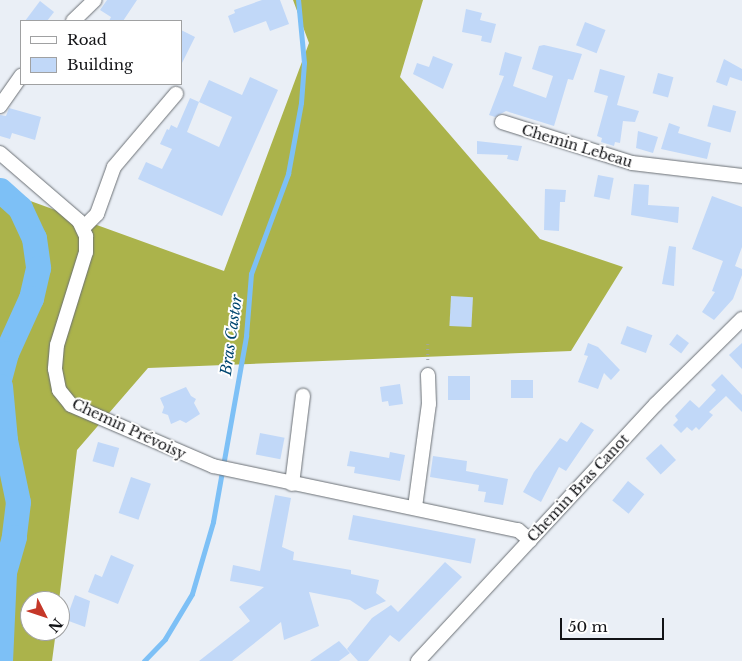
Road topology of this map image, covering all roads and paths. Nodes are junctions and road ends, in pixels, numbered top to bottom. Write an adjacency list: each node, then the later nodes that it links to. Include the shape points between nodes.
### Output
1 (95, 0): 2 (street)
2 (74, 20)
3 (20, 77): 5 (street)
4 (176, 94): 9 (street, via 114,167 97,214)
5 (0, 106)
6 (502, 122): 8 (street, Chemin Lebeau, via 632,163)
7 (0, 153): 9 (street, via 23,170)
8 (742, 176)
9 (84, 228): 14 (street, Chemin Prévoisy, via 86,252 57,345 55,369 59,390 71,405 213,466)
10 (742, 319): 16 (street, Chemin Bras Canot, via 656,404)
11 (428, 344): 12 (path)
12 (428, 375): 15 (street, via 429,404)
13 (303, 396): 14 (street)
14 (292, 484): 15 (street)
15 (415, 507): 16 (street, via 518,530)
16 (530, 540): 17 (street, Chemin Bras Canot)
17 (418, 661)

